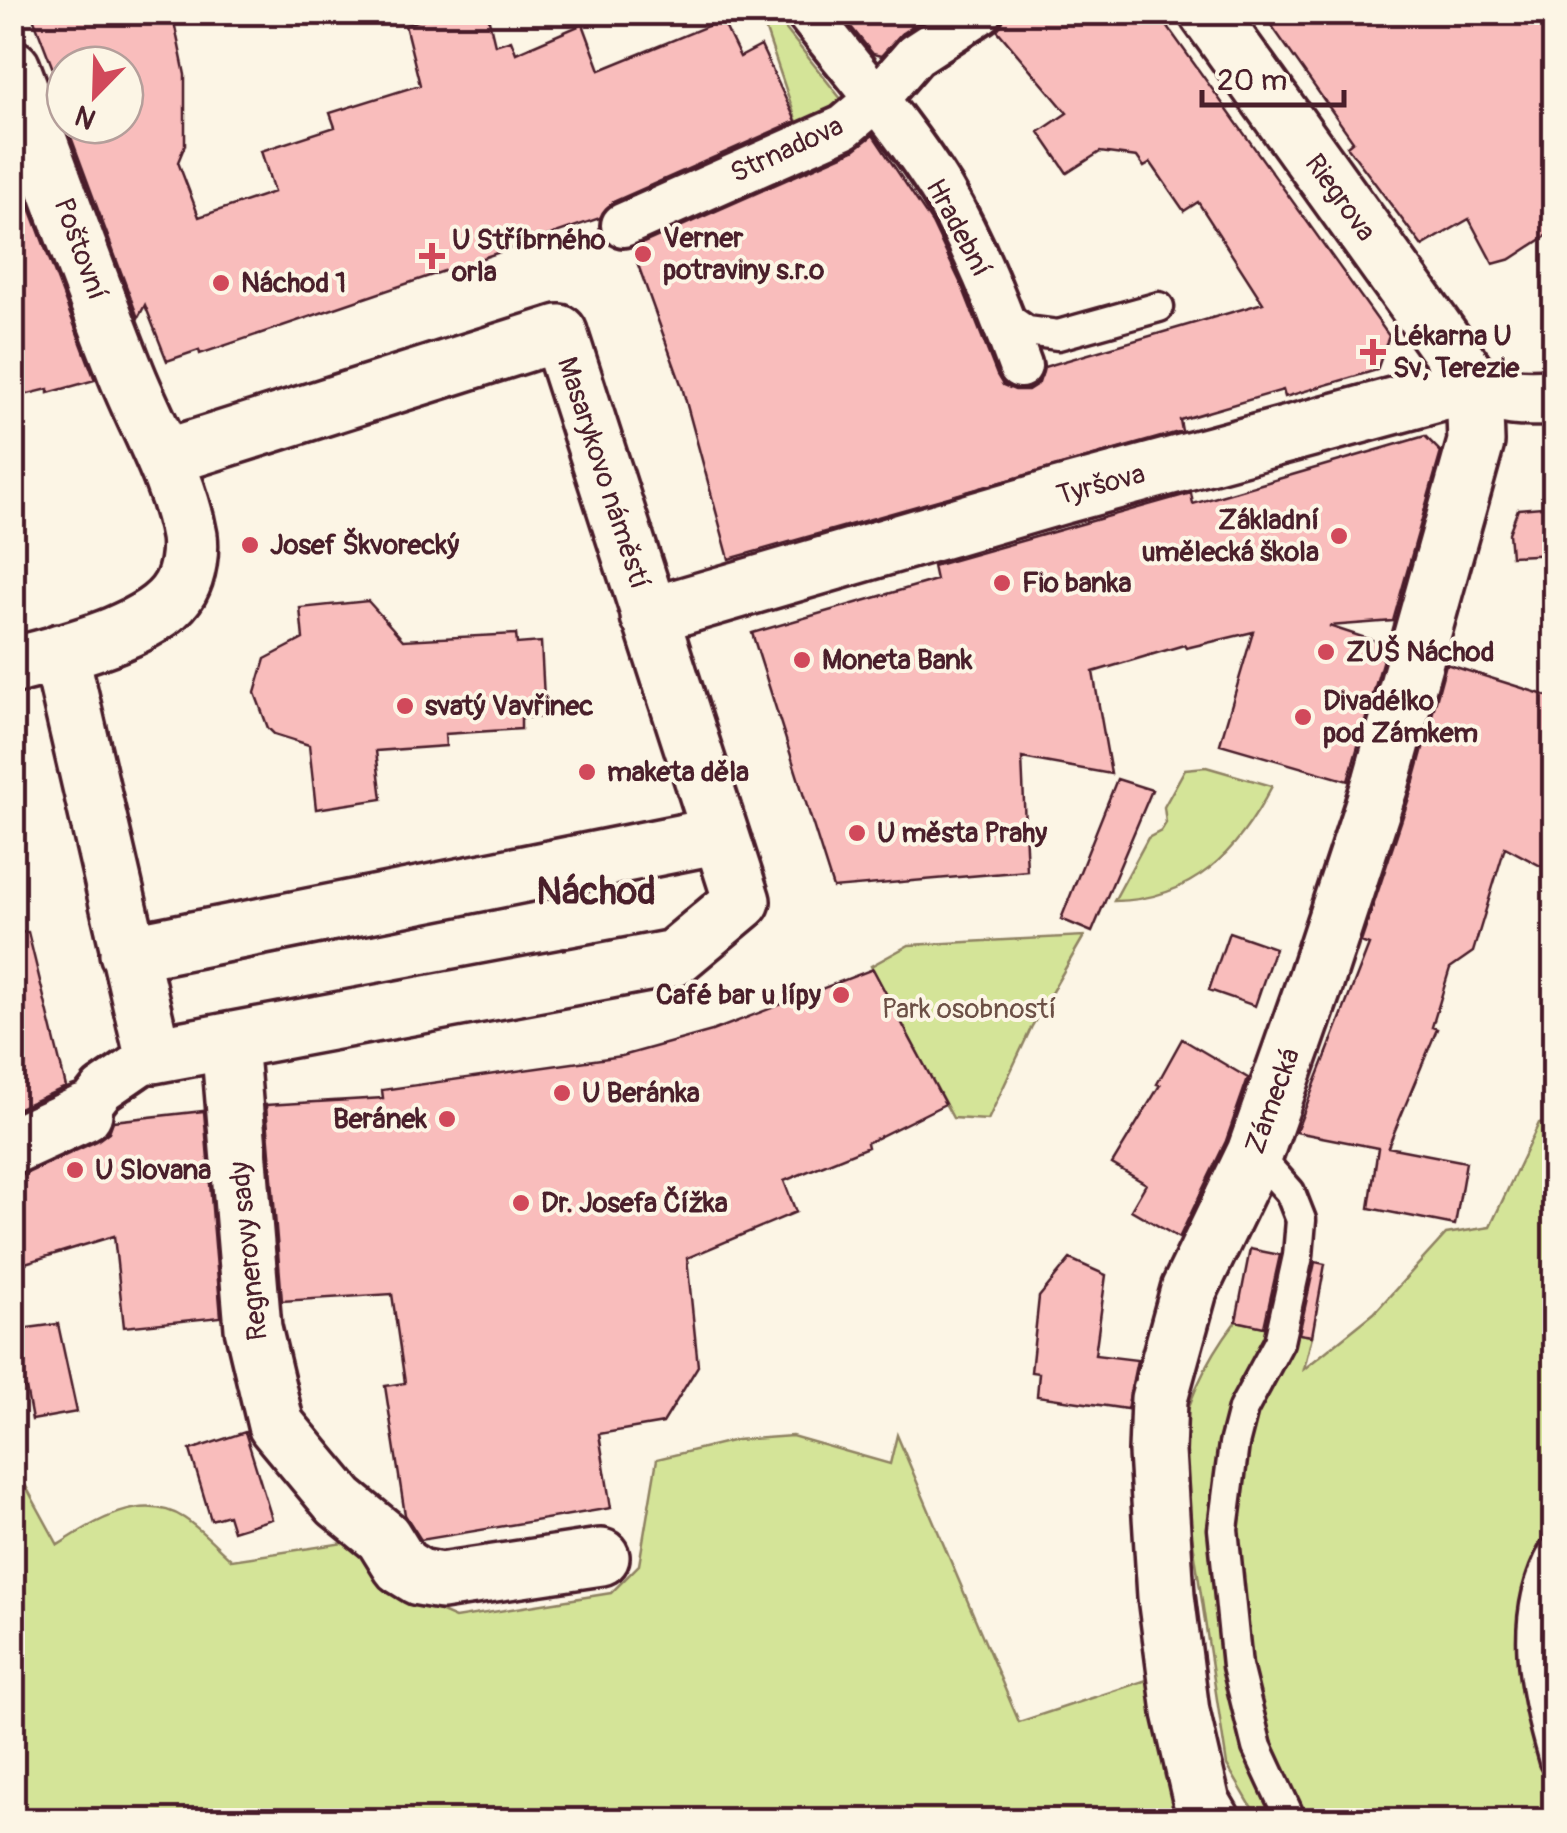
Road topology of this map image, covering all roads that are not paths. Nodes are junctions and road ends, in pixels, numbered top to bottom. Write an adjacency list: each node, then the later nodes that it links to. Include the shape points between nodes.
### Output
1 (807, 12): 5 (street, Hradební)
2 (981, 12): 5 (street, Strnadova, via 915,55)
3 (1207, 12): 10 (street, Riegrova)
4 (12, 68): 12 (street, Poštovní)
5 (876, 100): 6 (street, Strnadova, via 844,127); 8 (street, Hradební, via 942,191)
6 (624, 225)
7 (1159, 307): 8 (lane, via 1058,335 1027,331)
8 (1001, 313): 9 (street, Hradební)
9 (1020, 366)
10 (1474, 384): 11 (street, via 1522,399); 13 (street, Tyršova); 21 (street, Zámecká, via 1476,442 1392,744)
11 (1554, 397)
12 (164, 458): 13 (street, Masarykovo náměstí, via 559,333); 14 (street, via 189,536 180,588 142,624)
13 (649, 616): 15 (street, Masarykovo náměstí)
14 (36, 659): 16 (street)
15 (720, 835): 16 (street); 17 (street, Masarykovo náměstí, via 742,900 674,958)
16 (128, 952): 18 (street)
17 (230, 1040): 18 (street, Masarykovo náměstí); 23 (street, Regnerovy sady, via 253,1328 276,1425 340,1502 419,1578 442,1581)
18 (152, 1055): 19 (street, via 102,1090)
19 (84, 1112): 20 (street)
20 (12, 1146)
21 (1256, 1153): 25 (street, Zámecká, via 1189,1290 1158,1398 1171,1635 1181,1712); 26 (lane, via 1290,1192 1301,1220 1298,1256 1280,1342 1243,1409 1224,1529 1237,1666 1257,1747)
22 (1554, 1551): 24 (lane, via 1531,1622 1534,1679)
23 (600, 1557)
24 (1554, 1760)
25 (1212, 1820)
26 (1292, 1820)

